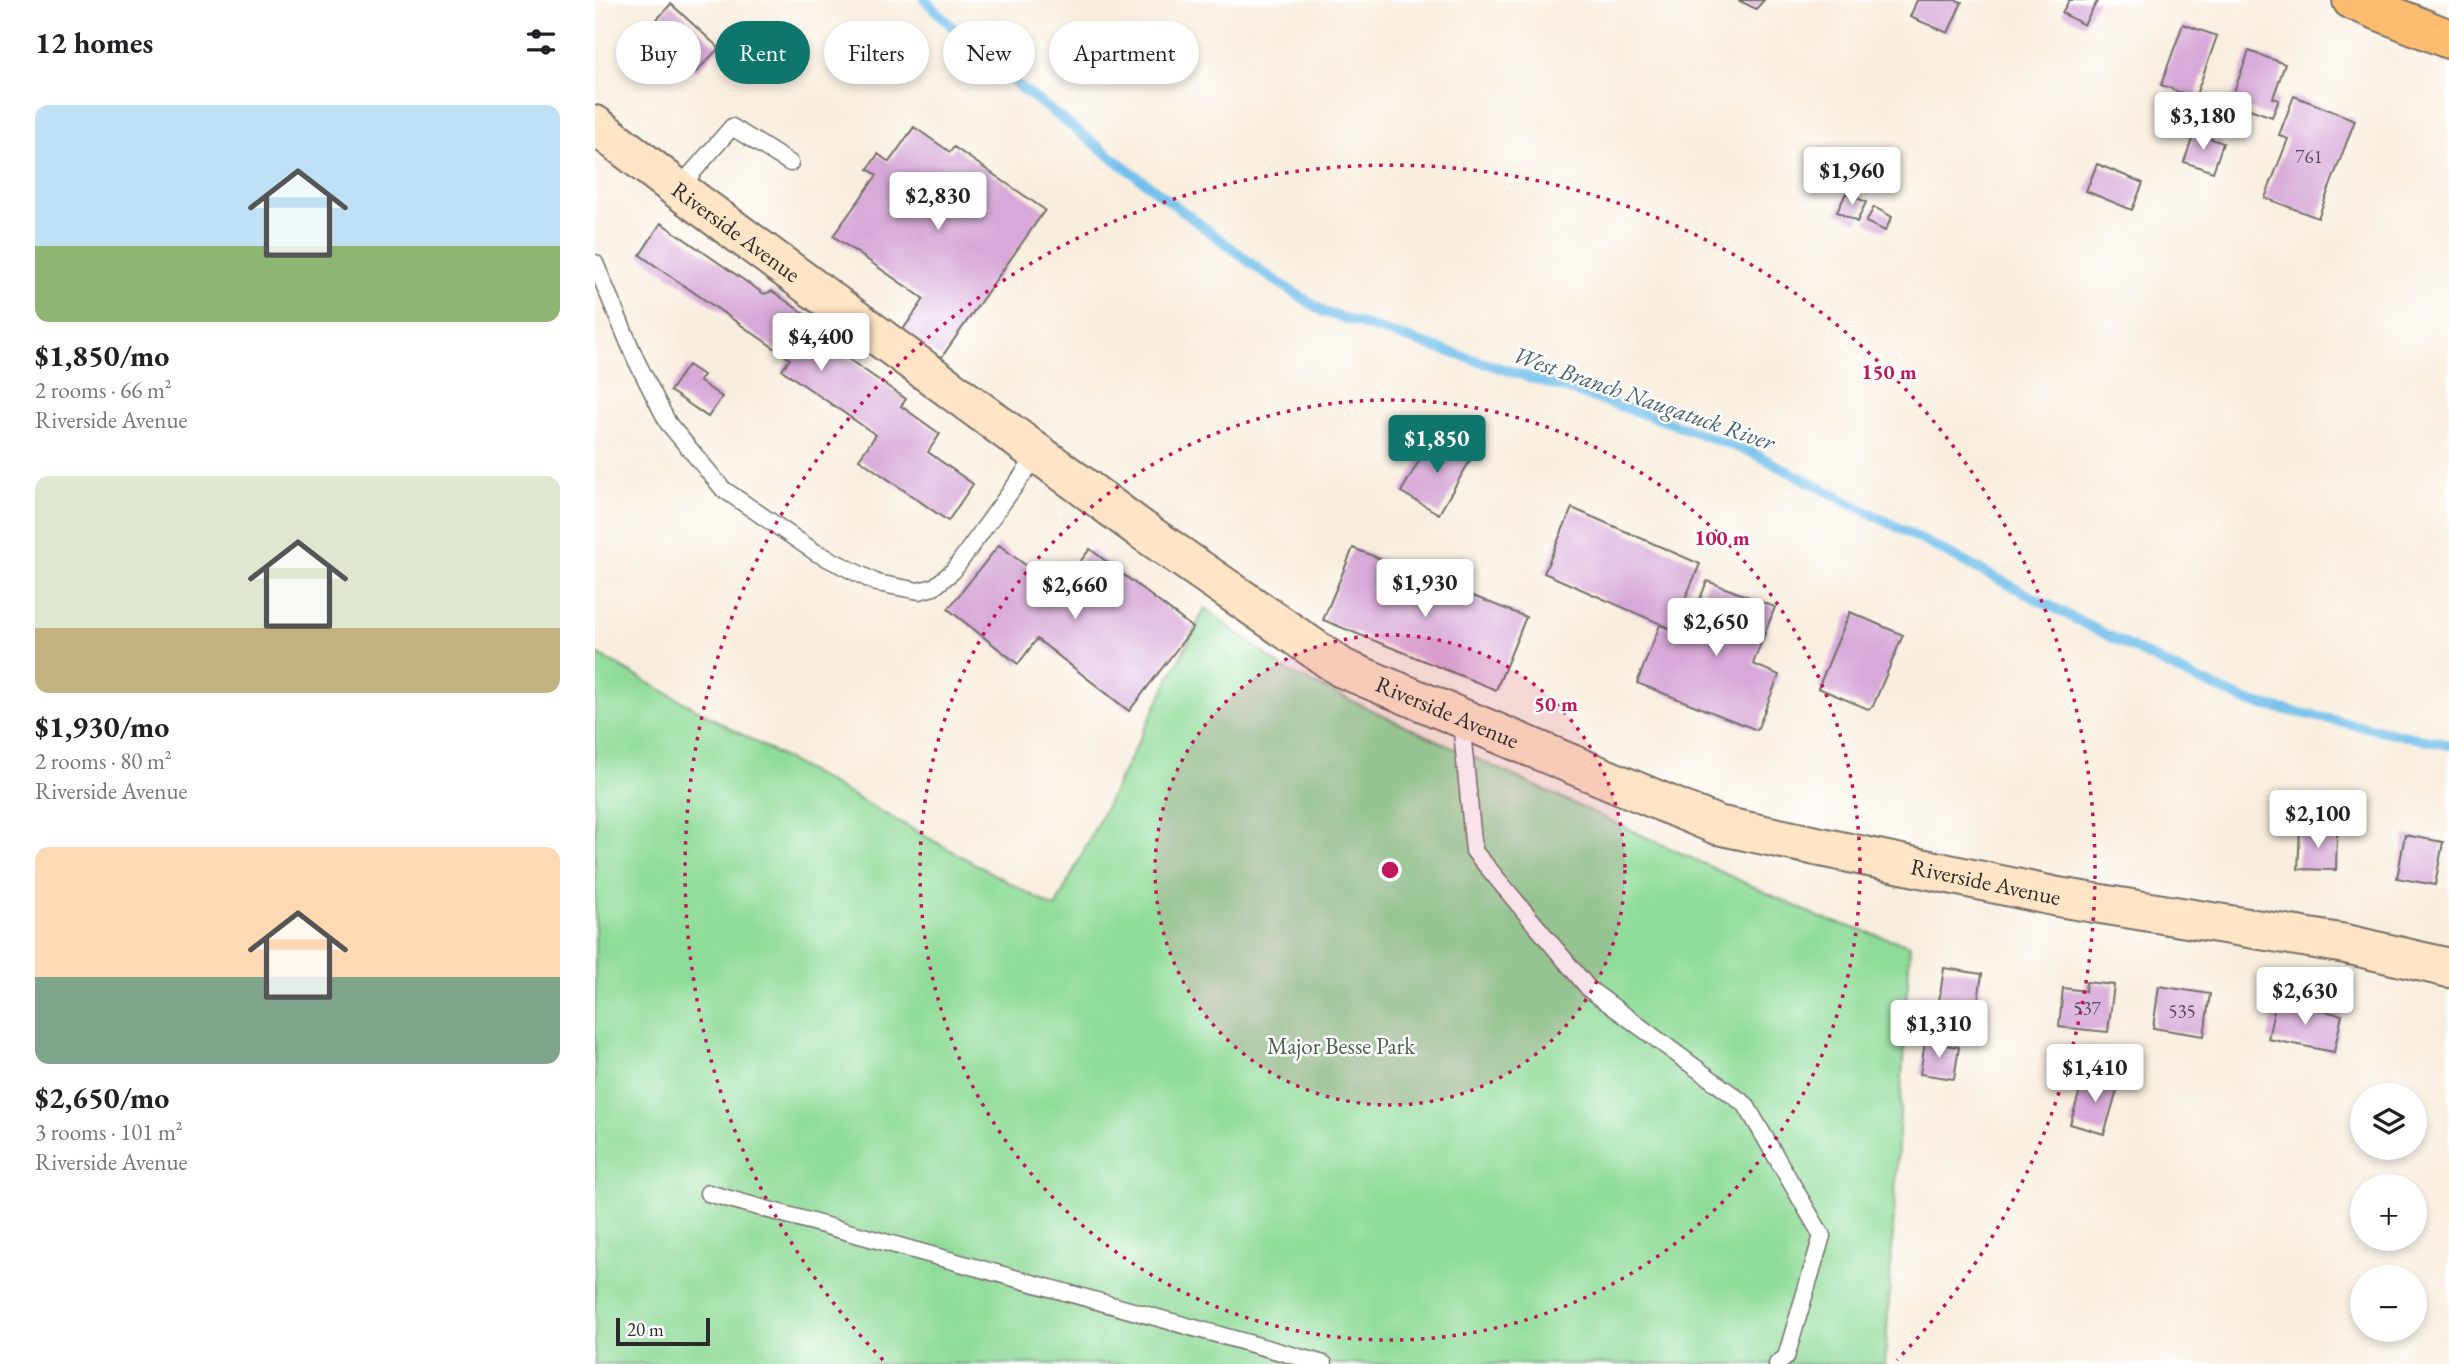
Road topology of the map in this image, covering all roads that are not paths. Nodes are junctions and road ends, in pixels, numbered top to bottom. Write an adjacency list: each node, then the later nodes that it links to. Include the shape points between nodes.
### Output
1 (2353, 0): 2 (main road)
2 (2449, 39)
3 (599, 137): 5 (street, Riverside Avenue)
4 (790, 163): 5 (lane, via 732,127)
5 (678, 190): 7 (street, Riverside Avenue)
6 (595, 263): 7 (lane, via 668,423 723,489 815,552 877,583 919,591 934,587 953,571)
7 (1038, 454): 8 (street, Riverside Avenue, via 1342,668)
8 (1461, 718): 9 (street, Riverside Avenue, via 1717,825 2057,897 2346,944); 12 (lane, via 1474,851 1589,989 1746,1105 1822,1236 1786,1357)
9 (2449, 968)
10 (708, 1193): 11 (lane)
11 (1324, 1364)
12 (1777, 1364)

